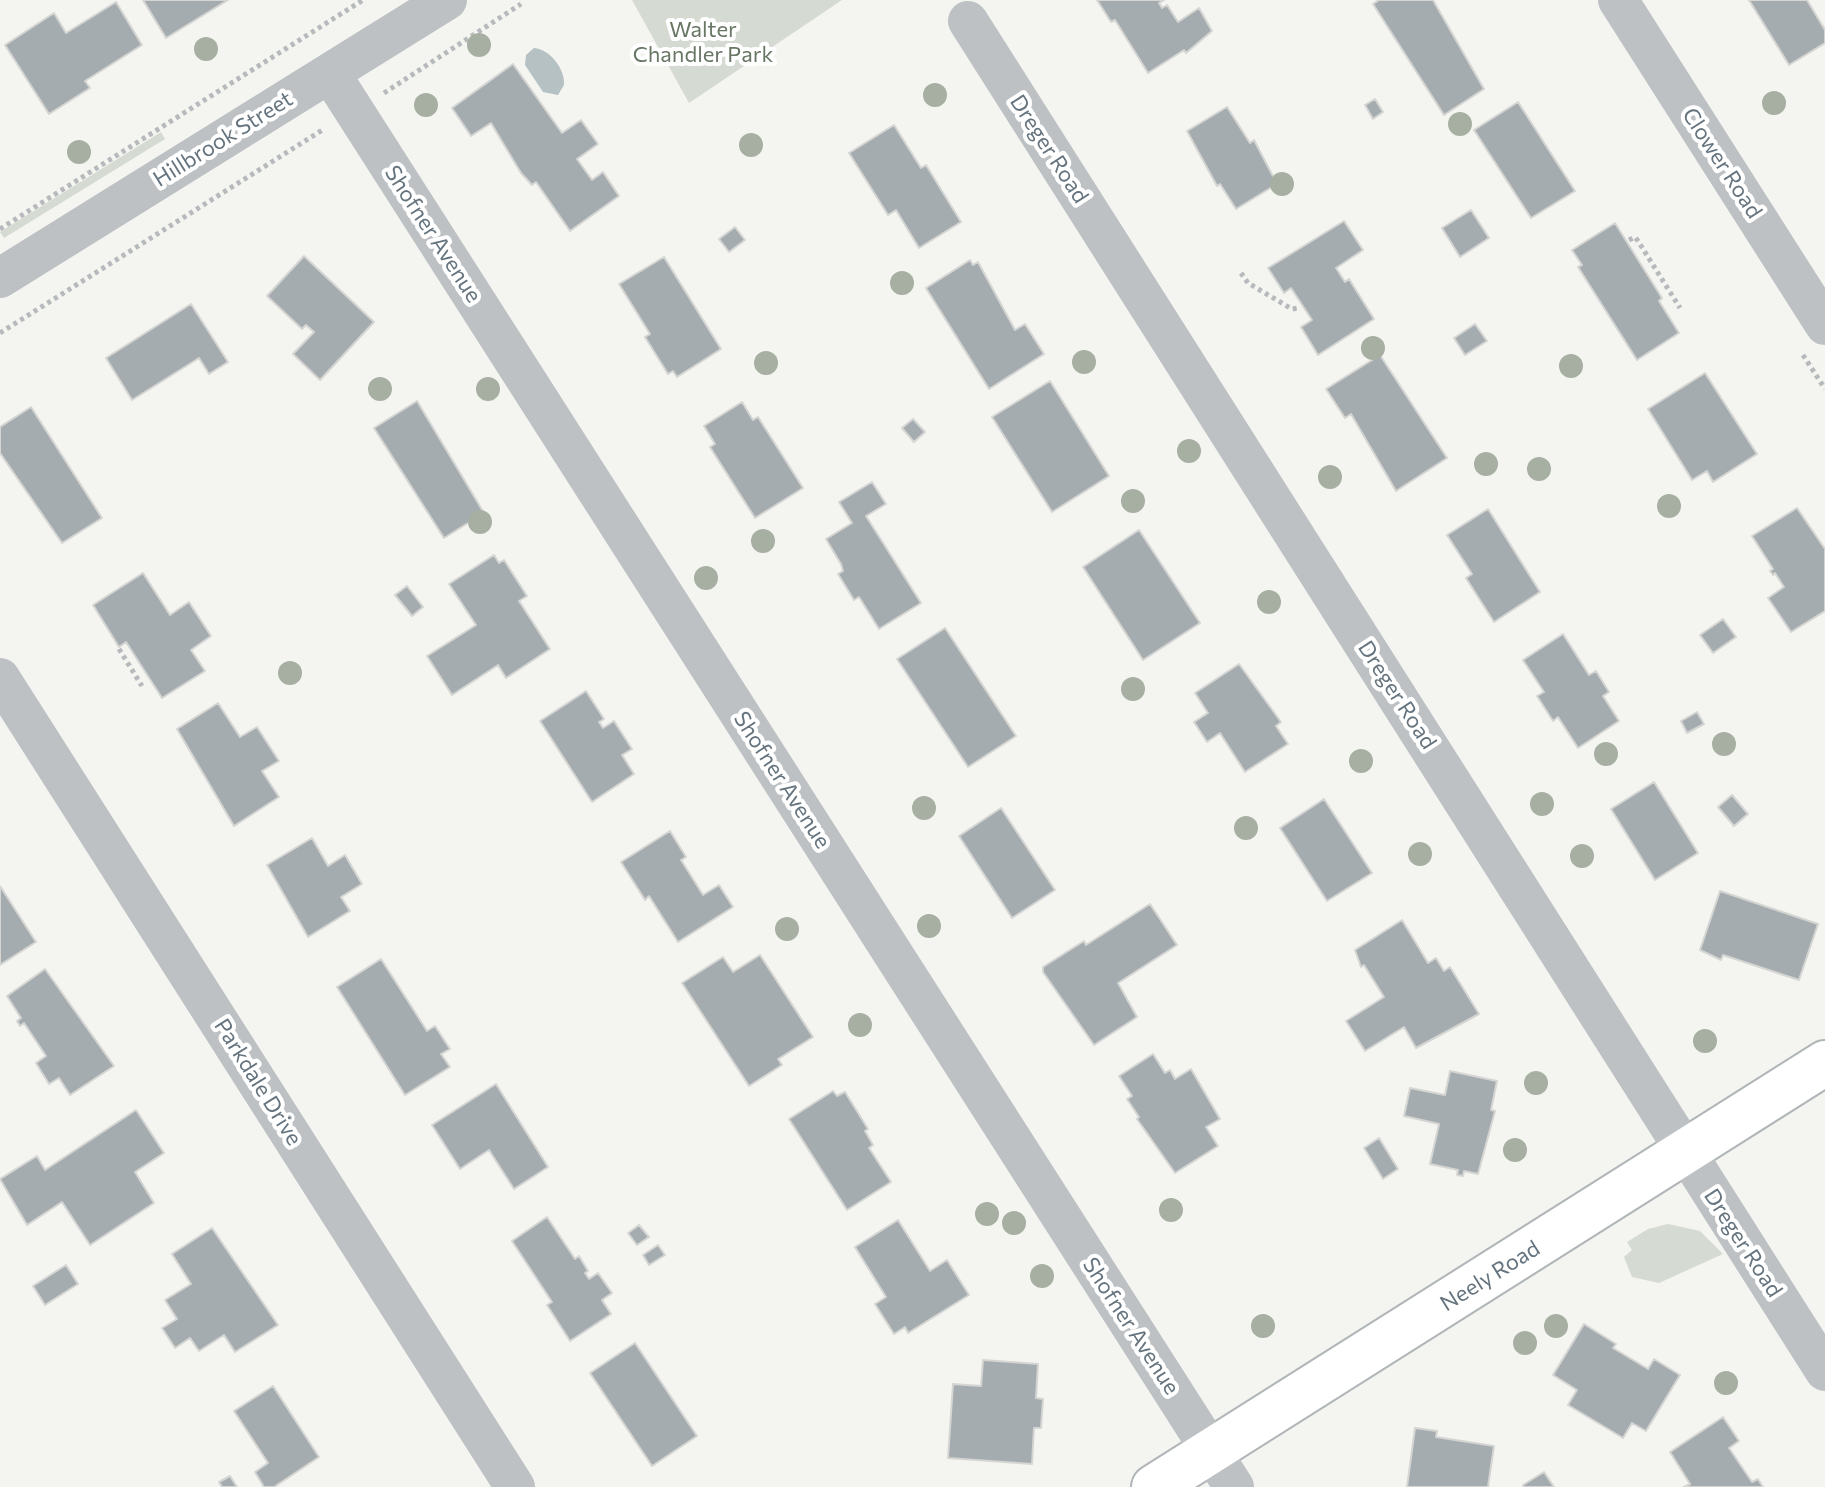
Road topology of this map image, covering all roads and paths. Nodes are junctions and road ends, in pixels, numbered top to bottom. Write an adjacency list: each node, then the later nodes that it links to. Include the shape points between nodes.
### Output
1 (363, 0): 9 (path)
2 (447, 0): 6 (street, Hillbrook Street)
3 (1618, 0): 17 (street, Clower Road)
4 (521, 4): 7 (path)
5 (968, 21): 23 (street, Dreger Road)
6 (330, 73): 14 (street, Hillbrook Street); 25 (street, Shofner Avenue)
7 (378, 95)
8 (327, 127): 18 (path)
9 (0, 229)
10 (1629, 240): 12 (path, via 1635,237)
11 (1241, 273): 15 (path, via 1248,283)
12 (1659, 273): 13 (path); 16 (path)
13 (1652, 277)
14 (0, 278)
15 (1299, 308)
16 (1680, 308)
17 (1825, 325)
18 (0, 333)
19 (119, 649): 21 (path)
20 (0, 678): 26 (street, Parkdale Drive)
21 (142, 686)
22 (1825, 1063): 23 (street, Neely Road)
23 (1685, 1153): 24 (street, Dreger Road); 25 (street, Neely Road)
24 (1825, 1371)
25 (1211, 1451): 27 (street, Neely Road); 28 (street, Shofner Avenue)
26 (515, 1487)
27 (1154, 1487)
28 (1234, 1487)

